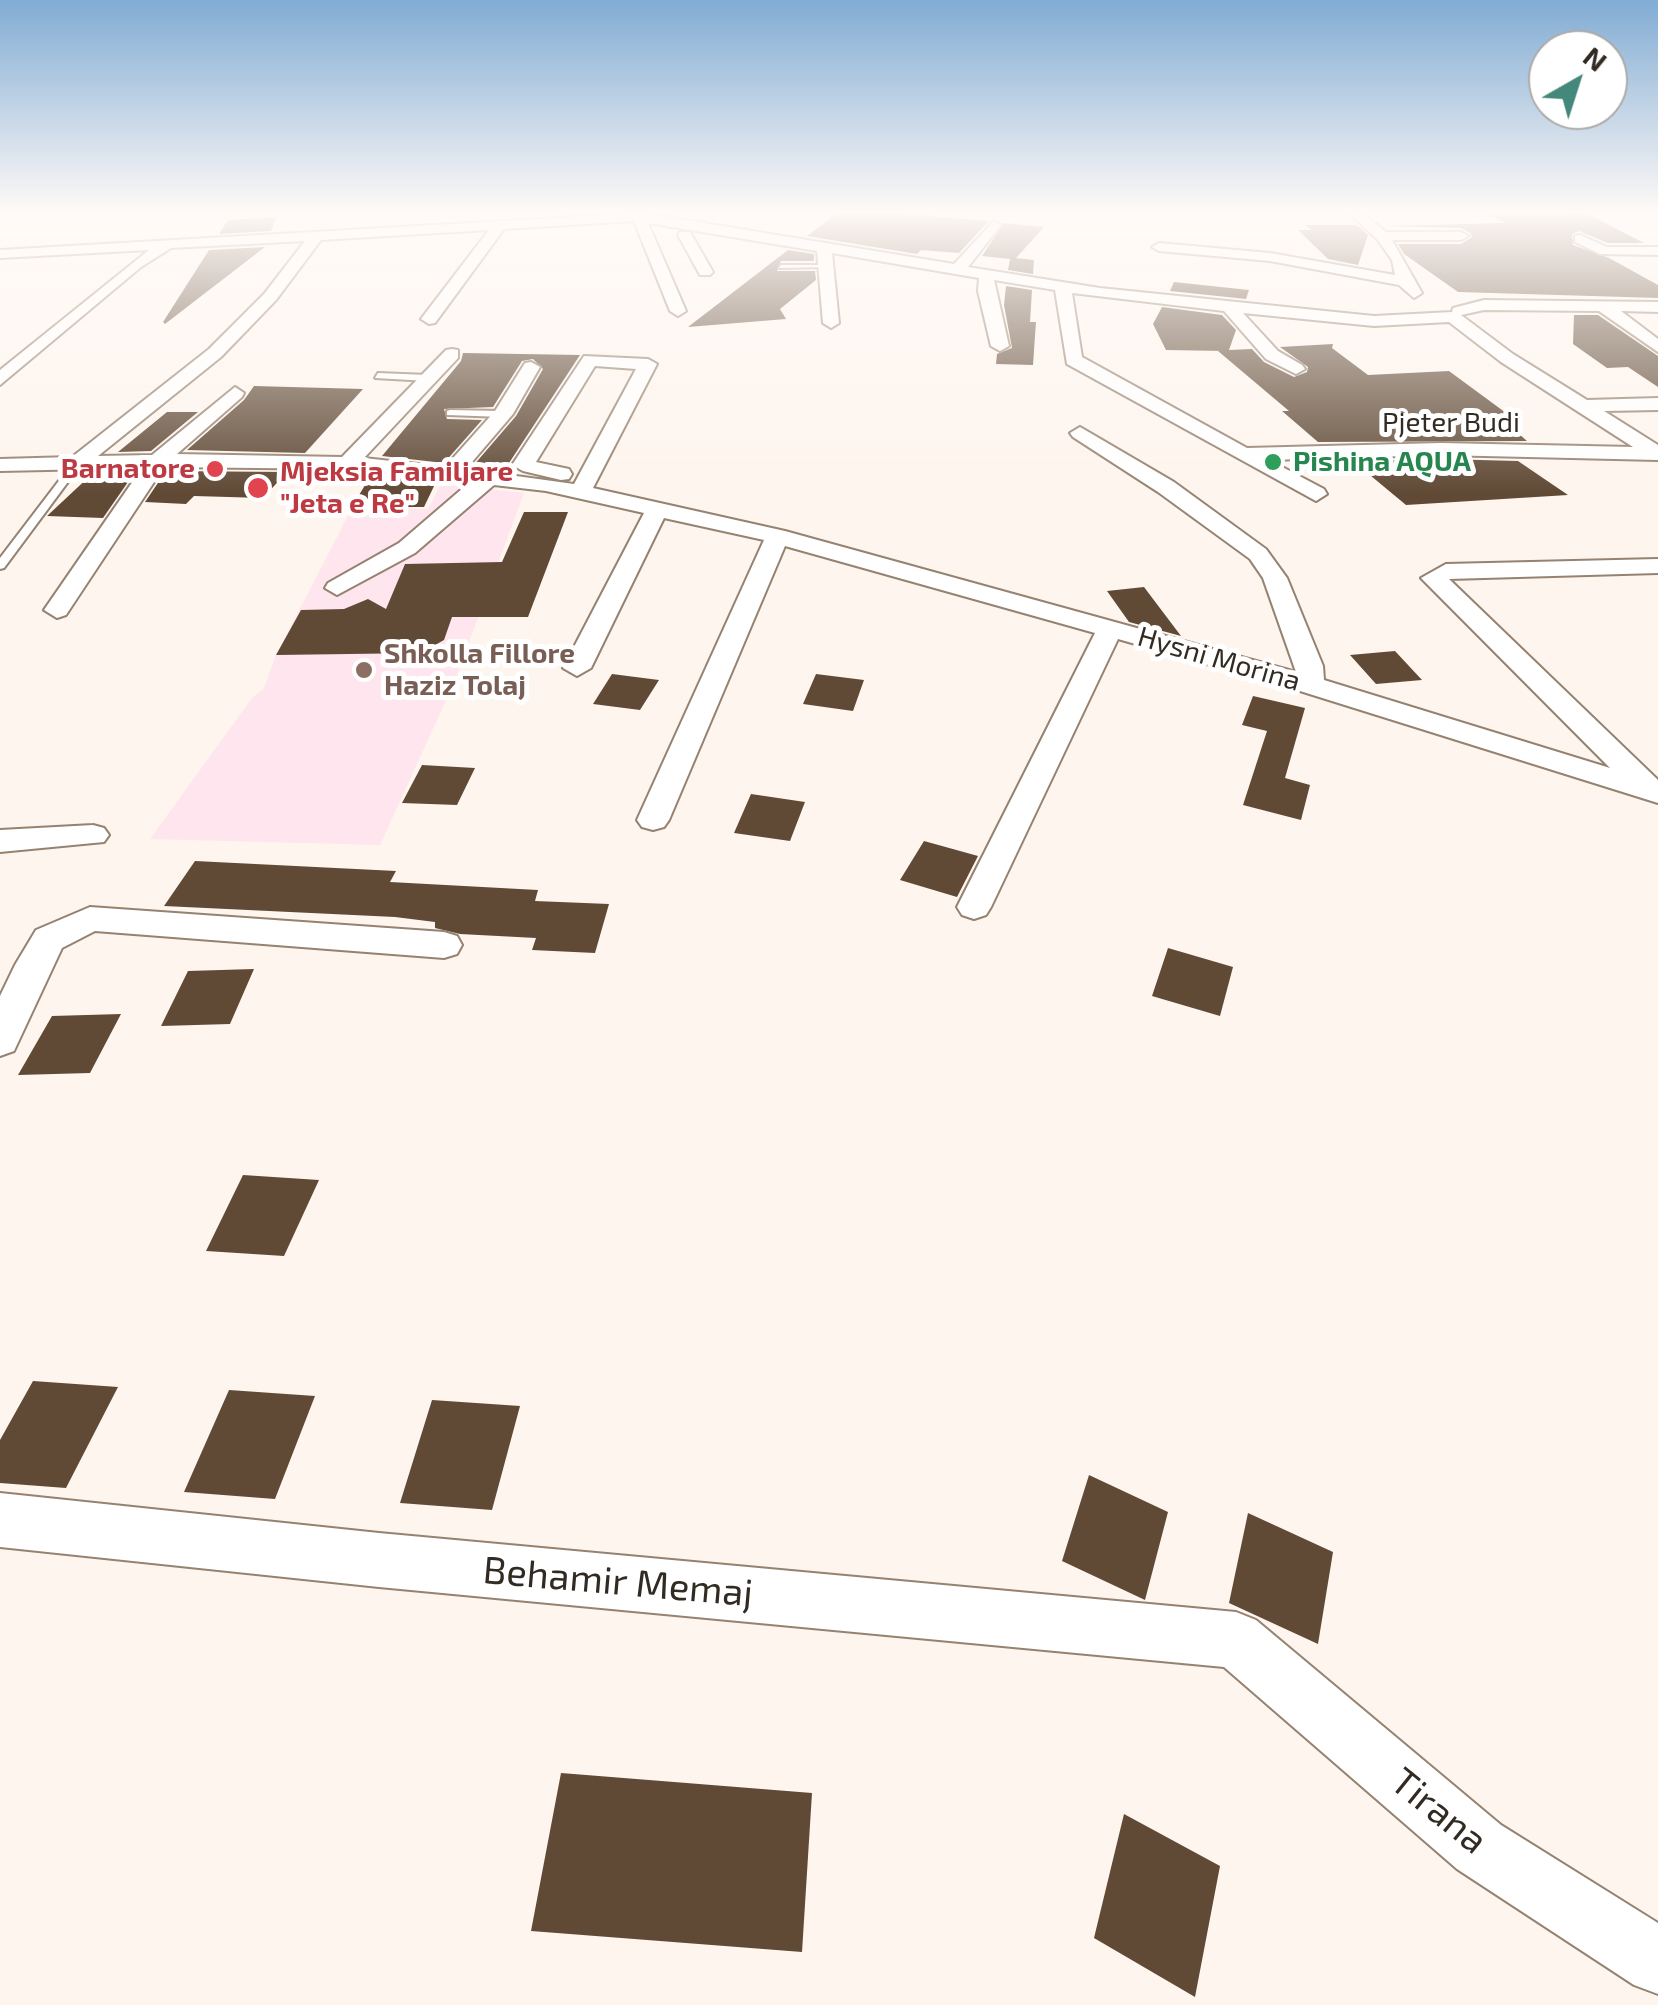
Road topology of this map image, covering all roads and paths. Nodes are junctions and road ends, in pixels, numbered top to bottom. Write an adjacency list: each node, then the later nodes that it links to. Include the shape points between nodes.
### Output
1 (86, 307): 26 (street)
2 (260, 307): 36 (street, via 215,353)
3 (438, 307): 17 (street)
4 (676, 307): 15 (street)
5 (829, 307): 18 (street)
6 (990, 307): 19 (street)
7 (1066, 307): 33 (street, via 1073,360)
8 (1218, 307): 13 (street)
9 (1434, 307): 16 (street)
10 (1479, 307): 16 (street)
11 (1578, 307): 12 (street)
12 (1604, 307): 14 (street); 20 (street)
13 (1230, 308): 16 (street, via 1374,321); 23 (street, via 1272,355)
14 (1655, 309)
15 (678, 311)
16 (1456, 314): 29 (street, via 1506,358)
17 (429, 318)
18 (831, 323)
19 (1000, 346)
20 (1658, 346)
21 (452, 354): 25 (street)
22 (531, 367): 31 (street)
23 (1296, 369)
24 (378, 376): 25 (lane)
25 (428, 378): 37 (street)
26 (0, 379)
27 (234, 393): 35 (street, via 191,423)
28 (1658, 408): 29 (street)
29 (1589, 409): 34 (street)
30 (450, 413): 31 (lane)
31 (503, 414): 39 (street)
32 (1080, 433): 51 (street, via 1258,554 1275,578)
33 (1244, 454): 34 (street, Pjeter Budi); 42 (street)
34 (1658, 454)
35 (157, 461): 36 (street, Hysni Morina); 37 (street, Hysni Morina); 48 (street)
36 (78, 463): 38 (street, Hysni Morina); 45 (lane)
37 (348, 463): 39 (street, Hysni Morina)
38 (0, 465)
39 (454, 472): 40 (street, Hysni Morina)
40 (491, 476): 41 (street, Hysni Morina); 47 (street, via 407,548)
41 (582, 487): 41 (street, via 523,465 590,360 648,364); 43 (street, Hysni Morina)
42 (1316, 494)
43 (658, 508): 44 (street, Hysni Morina); 50 (street)
44 (785, 530): 49 (street, Hysni Morina); 53 (street)
45 (0, 566)
46 (1658, 566): 52 (street, via 1446,571 1433,578)
47 (337, 588)
48 (57, 610)
49 (1110, 629): 51 (street, Hysni Morina); 56 (street)
50 (577, 668)
51 (1310, 685): 52 (street, Hysni Morina)
52 (1655, 792)
53 (653, 820)
54 (93, 835): 55 (street)
55 (0, 841)
56 (974, 907)
57 (444, 945): 58 (street, via 90,919 49,939)
58 (0, 1041)
59 (0, 1520): 60 (street, Behamir Memaj)
60 (1236, 1640): 61 (street, Tirana, via 1479,1847)
61 (1658, 1960)

